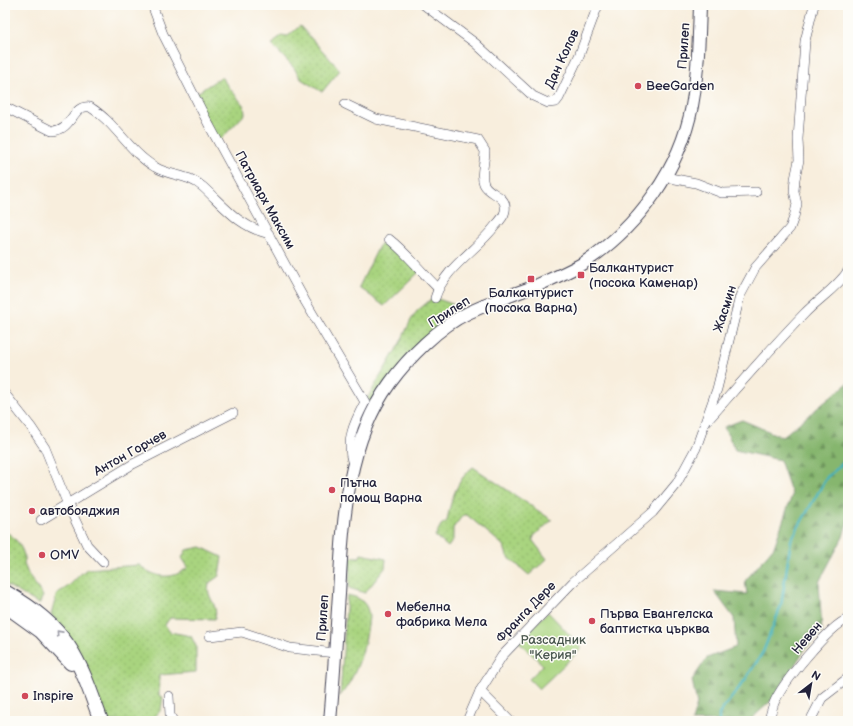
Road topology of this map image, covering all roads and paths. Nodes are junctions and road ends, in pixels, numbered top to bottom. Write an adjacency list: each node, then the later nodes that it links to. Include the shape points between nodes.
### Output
1 (152, 5): 10 (street, Патриарх Максим, via 162,34)
2 (424, 5): 3 (street, Дан Колов, via 476,43 533,96 548,103 556,102 580,56)
3 (598, 5)
4 (700, 5): 8 (street, Прилеп, via 692,107 679,150)
5 (814, 5): 17 (street, Жасмин, via 804,41 799,160 794,191 797,204 794,217 787,232 755,268 740,296 717,389)
6 (345, 104): 13 (street, via 376,119 470,138 482,144 485,151 482,179 485,186 500,196 506,210 487,237)
7 (5, 107): 10 (street, via 52,131 66,126 78,109 90,107 140,156 155,167 194,180 245,224 254,230)
8 (665, 177): 9 (street, via 696,183 722,193); 18 (street, Прилеп, via 627,228 584,263 466,314 416,353 389,383 373,410 362,434)
9 (756, 192)
10 (269, 234): 18 (street, Патриарх Максим, via 318,324 365,402 352,428 350,455)
11 (389, 239): 13 (street, via 404,251)
12 (848, 271): 17 (street, via 777,342)
13 (438, 288): 14 (street)
14 (435, 298)
15 (5, 394): 19 (street, via 45,448)
16 (233, 413): 19 (street, Антон Горчев, via 133,464)
17 (706, 422): 21 (street, Жасмин, via 696,448 677,483 653,512)
18 (353, 465): 29 (street, Прилеп, via 341,551)
19 (68, 504): 20 (street, Антон Горчев); 22 (street, via 87,545)
20 (41, 520)
21 (625, 536): 31 (street, Франга Дере, via 573,582 514,642)
22 (103, 562)
23 (5, 592): 33 (main road, one-way to 23, via 83,670 64,639 35,611)
24 (5, 605): 25 (main road)
25 (23, 617): 27 (main road, via 10,616); 33 (main road, via 67,657)
26 (848, 619): 39 (street, Невен, via 834,627 796,671 774,703)
27 (5, 620)
28 (210, 636): 29 (street, via 242,632 290,648)
29 (335, 653): 36 (street, Прилеп)
30 (848, 678): 40 (street, via 822,698)
31 (480, 691): 37 (street, Франга Дере); 38 (street)
32 (169, 696): 35 (street, via 170,715)
33 (95, 705): 34 (main road)
34 (101, 721)
35 (173, 721)
36 (330, 721)
37 (467, 721)
38 (510, 721)
39 (769, 721)
40 (810, 721)

